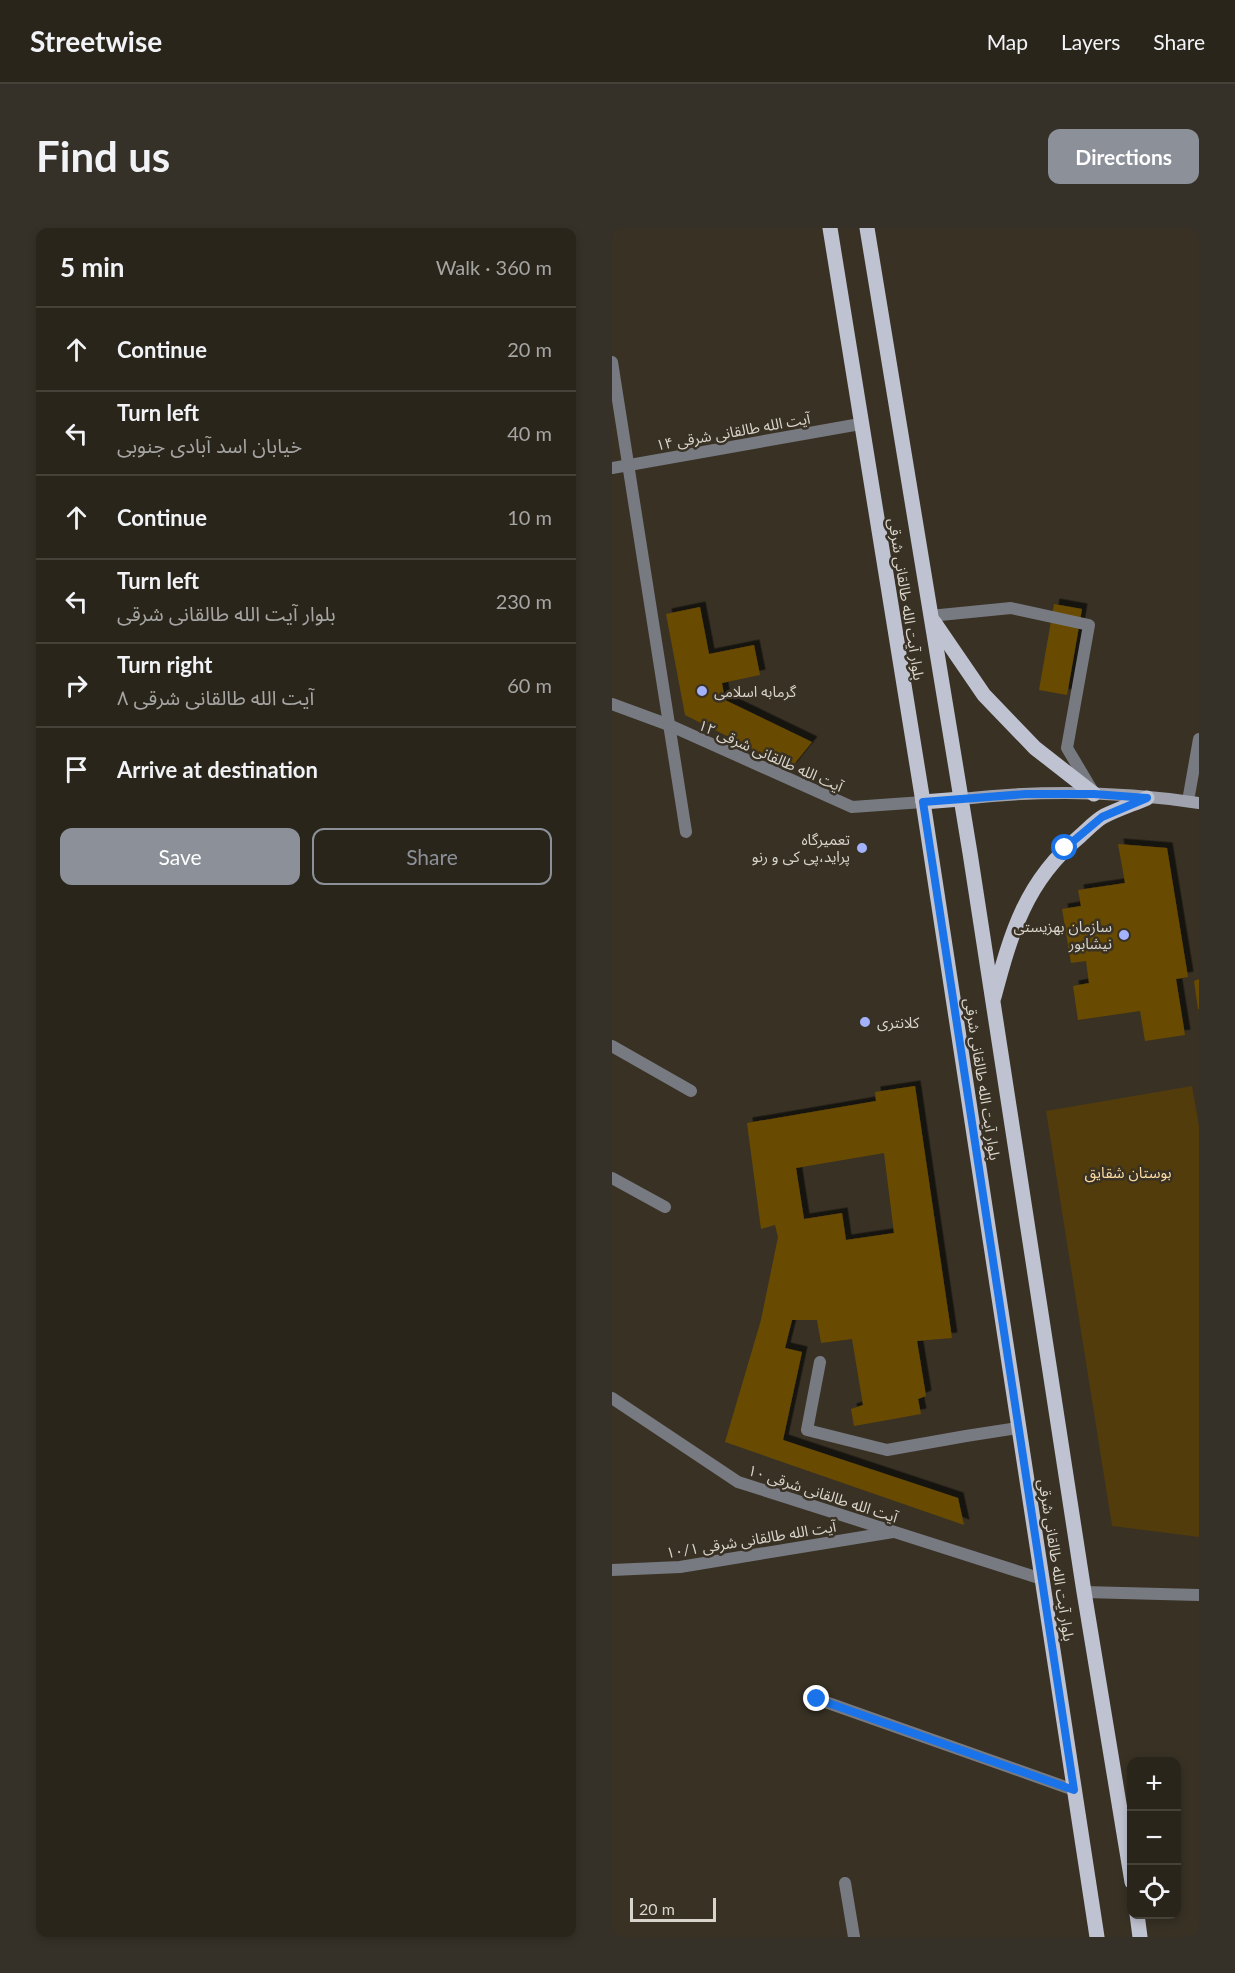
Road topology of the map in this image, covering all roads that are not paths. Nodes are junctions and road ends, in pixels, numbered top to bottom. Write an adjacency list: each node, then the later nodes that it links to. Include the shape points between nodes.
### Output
1 (830, 228): 4 (main road, بلوار آیت الله طالقانی شرقی)
2 (867, 228): 7 (main road, بلوار آیت الله طالقانی شرقی)
3 (612, 362): 5 (street)
4 (860, 424): 5 (street, آیت الله طالقانی شرقی ۱۴); 14 (main road, بلوار آیت الله طالقانی شرقی)
5 (629, 466): 6 (street, آیت الله طالقانی شرقی ۱۴); 9 (street)
6 (612, 468)
7 (930, 616): 11 (main road, via 984,695 1035,748); 11 (street, via 1011,608 1089,625 1067,748); 13 (main road, بلوار آیت الله طالقانی شرقی)
8 (612, 704): 9 (street, آیت الله طالقانی شرقی ۱۲)
9 (669, 725): 14 (street, آیت الله طالقانی شرقی ۱۲, via 852,807); 16 (street)
10 (1199, 739): 15 (street)
11 (1094, 794): 12 (main road); 13 (main road)
12 (1147, 798): 15 (main road); 17 (main road, via 1102,817 1065,848 1043,875 1021,910)
13 (961, 799): 14 (main road); 17 (main road, بلوار آیت الله طالقانی شرقی)
14 (923, 802): 24 (main road, بلوار آیت الله طالقانی شرقی)
15 (1193, 802)
16 (686, 832)
17 (992, 1003): 28 (main road, بلوار آیت الله طالقانی شرقی)
18 (612, 1046): 19 (street)
19 (691, 1091)
20 (612, 1178): 21 (street)
21 (665, 1208)
22 (820, 1362): 24 (street, via 807,1430 887,1450)
23 (612, 1398): 25 (street, آیت الله طالقانی شرقی ۱۰, via 738,1482)
24 (1018, 1428): 27 (main road, بلوار آیت الله طالقانی شرقی)
25 (895, 1532): 26 (street, آیت الله طالقانی شرقی ۱۰/۱, via 680,1567); 27 (street, آیت الله طالقانی شرقی ۱۰)
26 (612, 1570)
27 (1042, 1579): 31 (main road, بلوار آیت الله طالقانی شرقی)
28 (1084, 1592): 29 (street); 32 (main road, بلوار آیت الله طالقانی شرقی)
29 (1199, 1595)
30 (817, 1699): 31 (street)
31 (1074, 1790): 36 (main road, بلوار آیت الله طالقانی شرقی)
32 (1128, 1865)
33 (845, 1884): 35 (street)
34 (1138, 1919): 37 (main road)
35 (854, 1937)
36 (1097, 1937)
37 (1140, 1937)

